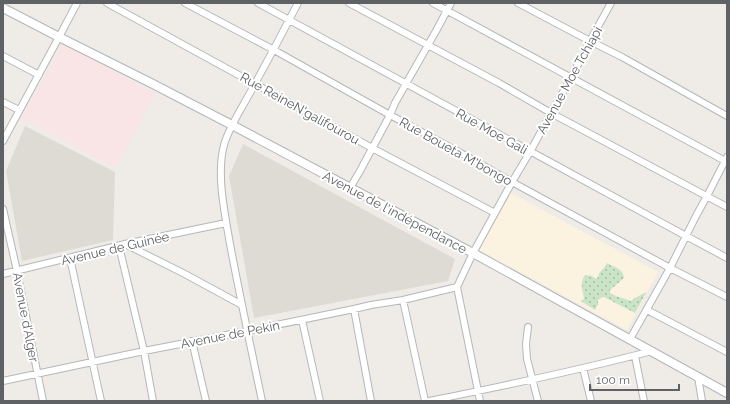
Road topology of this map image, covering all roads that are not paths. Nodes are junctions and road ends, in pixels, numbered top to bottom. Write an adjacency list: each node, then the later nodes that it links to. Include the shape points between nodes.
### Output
1 (77, 3): 14 (street)
2 (107, 3): 21 (street, Rue ReineN'galifourou)
3 (185, 3): 17 (street, Rue Boueta M'bongo)
4 (258, 3): 13 (street, Rue Moe Gali)
5 (298, 3): 13 (street)
6 (349, 3): 16 (street)
7 (433, 3): 12 (street)
8 (451, 3): 12 (street)
9 (518, 3): 15 (street)
10 (611, 3): 15 (street, Avenue Moe Tchiapi)
11 (3, 8): 14 (street)
12 (447, 11): 16 (street); 20 (street)
13 (290, 20): 17 (street); 22 (street, Rue Moe Gali)
14 (59, 37): 19 (street); 28 (street, Avenue de l'indépendance)
15 (590, 41): 20 (street, Avenue Moe Tchiapi); 27 (street)
16 (428, 46): 22 (street); 25 (street)
17 (274, 50): 21 (street); 26 (street, Rue Boueta M'bongo)
18 (3, 56): 19 (street)
19 (38, 75): 24 (street)
20 (571, 78): 25 (street, Avenue Moe Tchiapi); 32 (street)
21 (255, 83): 28 (street); 30 (street, Rue ReineN'galifourou)
22 (406, 84): 26 (street); 31 (street, Rue Moe Gali)
23 (3, 102): 24 (street)
24 (19, 110): 29 (street)
25 (551, 113): 31 (street, Avenue Moe Tchiapi); 35 (street)
26 (390, 115): 30 (street); 33 (street, Rue Boueta M'bongo)
27 (727, 116)
28 (232, 125): 34 (street, Avenue de l'indépendance); 39 (street, via 224,145 221,165)
29 (3, 142)
30 (372, 148): 34 (street); 38 (street, Rue ReineN'galifourou)
31 (530, 152): 33 (street, Avenue Moe Tchiapi); 40 (street, Rue Moe Gali)
32 (726, 160): 35 (street)
33 (512, 182): 38 (street, Avenue Moe Tchiapi); 45 (street, Rue Boueta M'bongo)
34 (350, 188): 42 (street, Avenue de l'indépendance)
35 (707, 196): 36 (street); 40 (street)
36 (727, 207)
37 (3, 209): 46 (street, Avenue d'Alger)
38 (495, 213): 42 (street, Avenue Moe Tchiapi)
39 (226, 223): 41 (street, Avenue de Guinée); 51 (street)
40 (686, 236): 44 (street, Rue Moe Gali); 45 (street)
41 (122, 245): 43 (street, Avenue de Guinée); 51 (street, via 183,273); 59 (street)
42 (472, 253): 48 (street, Avenue Moe Tchiapi); 57 (street, Avenue de l'indépendance)
43 (70, 258): 46 (street, Avenue de Guinée); 63 (street)
44 (727, 258)
45 (670, 268): 49 (street, Rue Boueta M'bongo); 53 (street)
46 (17, 271): 47 (street, Avenue de Guinée); 65 (street, Avenue d'Alger)
47 (3, 274)
48 (457, 287): 50 (street, Avenue de Pekin); 69 (street)
49 (727, 297)
50 (403, 300): 52 (street, Avenue de Pekin); 78 (street)
51 (242, 305): 56 (street)
52 (354, 309): 54 (street, Avenue de Pekin); 77 (street)
53 (647, 310): 57 (street); 61 (street)
54 (302, 320): 56 (street, Avenue de Pekin); 76 (street)
55 (528, 327): 67 (street, via 526,352)
56 (247, 331): 58 (street, Avenue de Pekin); 75 (street)
57 (630, 340): 60 (street, Avenue de l'indépendance)
58 (192, 341): 59 (street, Avenue de Pekin); 74 (street)
59 (144, 351): 63 (street, Avenue de Pekin); 73 (street)
60 (652, 351): 62 (street); 66 (street, Avenue de l'indépendance)
61 (727, 352)
62 (635, 356): 64 (street); 83 (street)
63 (92, 361): 65 (street, Avenue de Pekin); 72 (street)
64 (583, 368): 67 (street); 82 (street)
65 (37, 374): 68 (street, Avenue de Pekin); 71 (street, Avenue d'Alger)
66 (698, 377): 70 (street, Avenue de l'indépendance); 84 (street)
67 (532, 379): 69 (street); 81 (street)
68 (3, 381)
69 (478, 391): 79 (street); 80 (street)
70 (727, 393)
71 (43, 401)
72 (101, 401)
73 (153, 401)
74 (206, 401)
75 (262, 401)
76 (320, 401)
77 (371, 401)
78 (425, 401)
79 (429, 401)
80 (480, 401)
81 (538, 401)
82 (590, 401)
83 (644, 401)
84 (702, 401)

